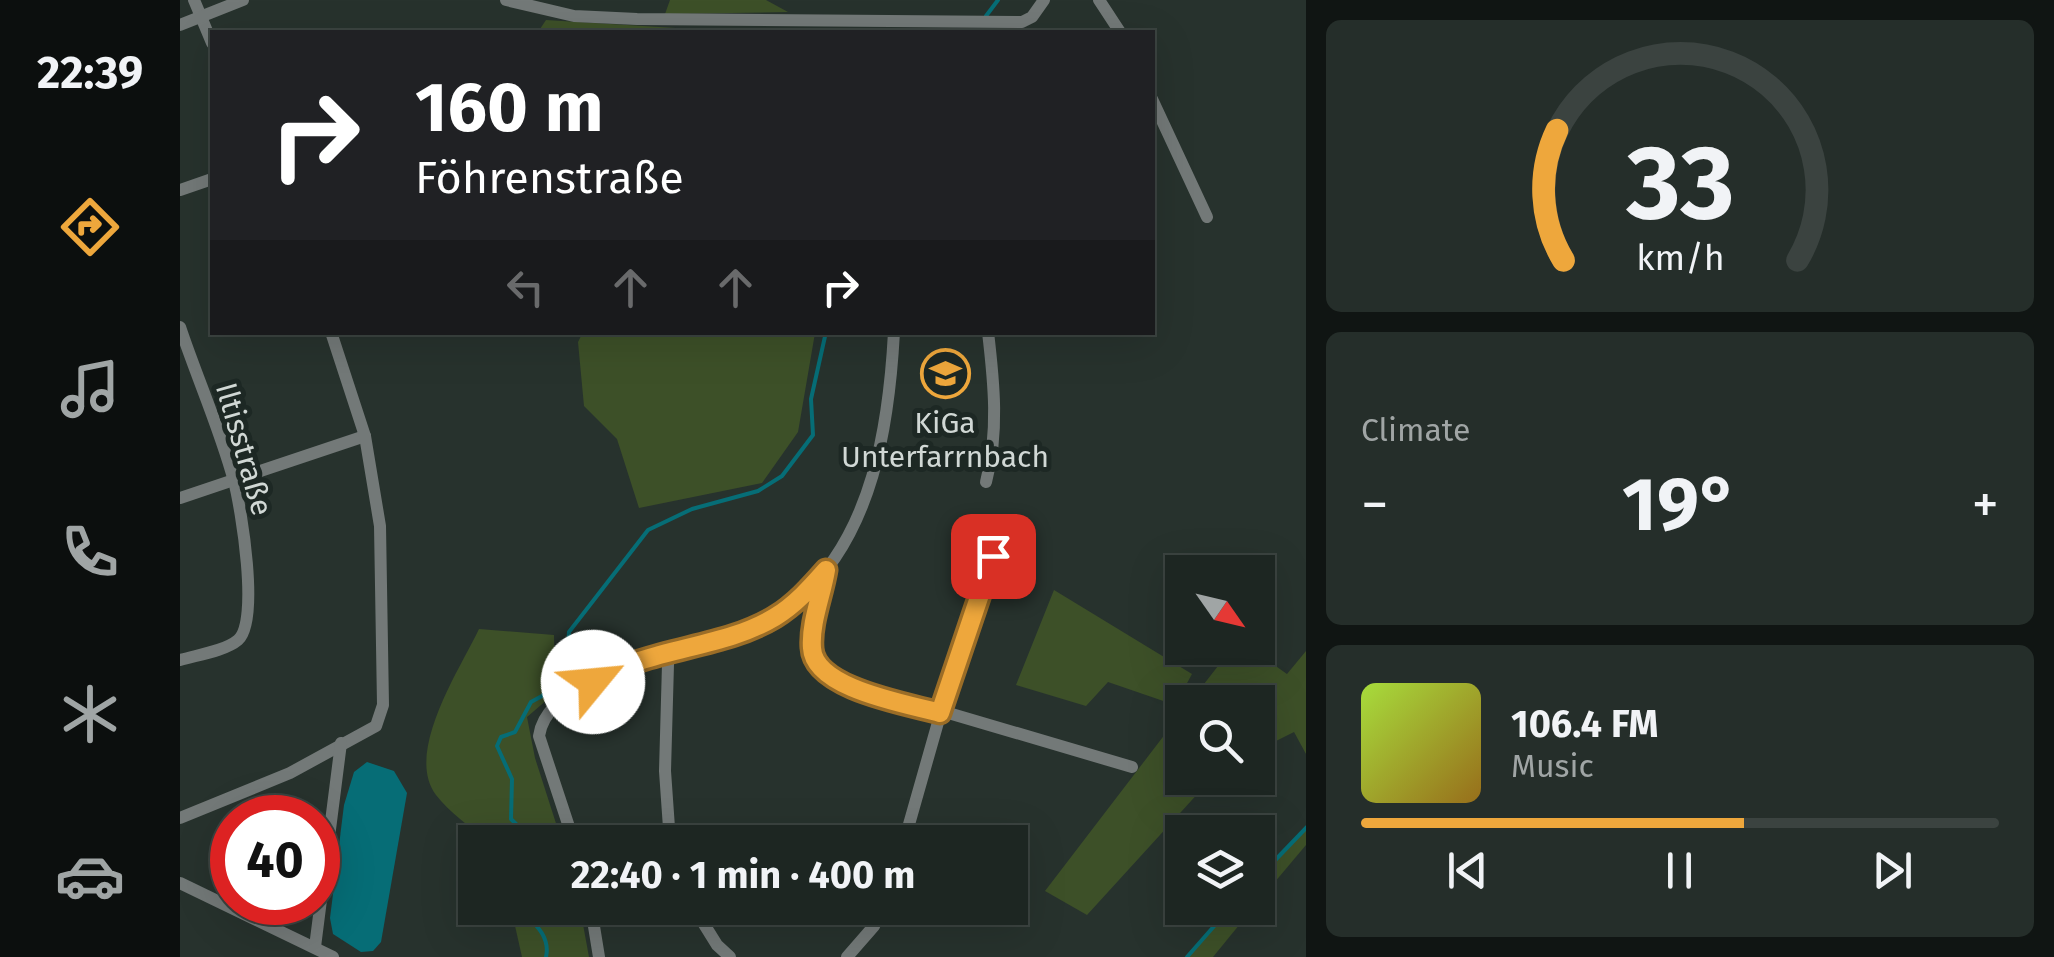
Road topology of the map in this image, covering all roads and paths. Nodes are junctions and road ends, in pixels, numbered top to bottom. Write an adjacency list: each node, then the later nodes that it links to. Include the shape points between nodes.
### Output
1 (194, 0): 6 (street)
2 (243, 0): 6 (street)
3 (506, 0): 8 (street, via 590,17 994,21)
4 (1044, 0): 8 (street)
5 (1098, 0): 9 (street)
6 (202, 18): 7 (street); 10 (street)
7 (180, 26)
8 (1022, 27)
9 (1119, 30)
10 (210, 38)
11 (1155, 105): 14 (street)
12 (210, 180): 13 (street)
13 (180, 190)
14 (1207, 217)
15 (180, 327): 19 (street, Iltisstraße)
16 (332, 335): 20 (street)
17 (894, 335): 25 (street, via 878,456 852,526)
18 (988, 335): 22 (street, via 993,458)
19 (183, 344): 21 (street, Iltisstraße)
20 (365, 436): 21 (street); 29 (street, via 380,526 383,706 376,726)
21 (234, 480): 23 (street); 27 (street, Iltisstraße, via 245,550 246,628 235,642)
22 (986, 482)
23 (180, 498)
24 (993, 556): 28 (street)
25 (826, 570): 26 (street, via 774,618); 28 (street, via 812,636 818,665 846,685)
26 (664, 651): 32 (street, via 599,678 551,711 540,727); 33 (street)
27 (180, 660)
28 (940, 713): 30 (street); 34 (street)
29 (342, 743): 31 (street, via 290,773); 39 (street)
30 (1132, 767)
31 (180, 818)
32 (569, 825)
33 (669, 825)
34 (909, 825)
35 (180, 884): 39 (street)
36 (594, 925): 41 (street)
37 (704, 925): 42 (street)
38 (874, 925): 43 (street)
39 (314, 947): 40 (street)
40 (333, 957)
41 (600, 957)
42 (730, 957)
43 (847, 957)

